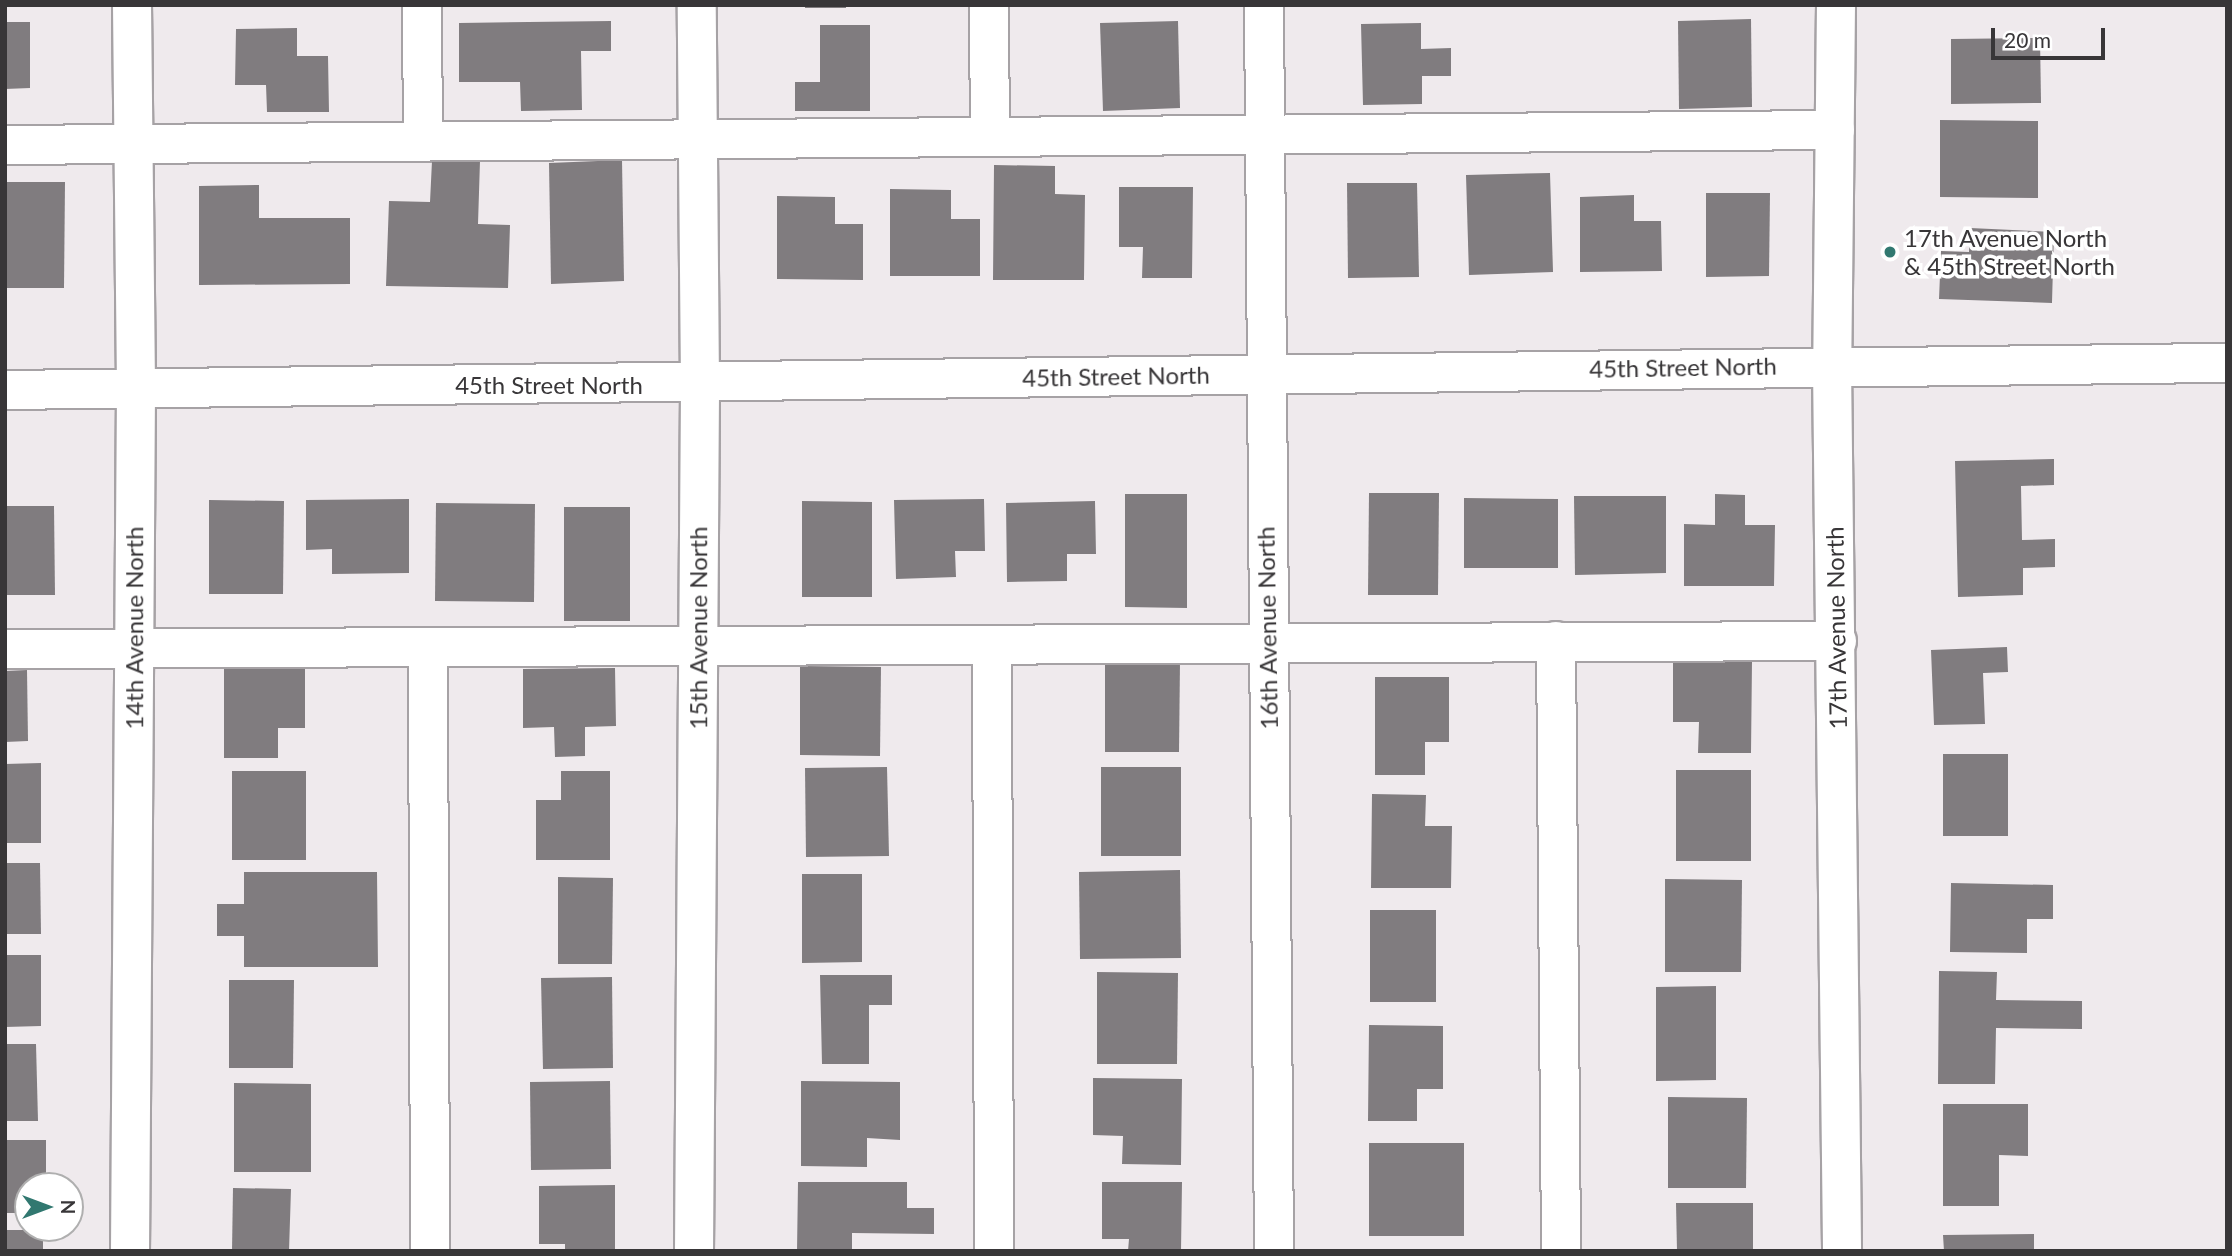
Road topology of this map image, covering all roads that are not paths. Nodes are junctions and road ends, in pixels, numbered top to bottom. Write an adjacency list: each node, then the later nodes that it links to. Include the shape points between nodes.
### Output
1 (132, 5): 13 (street, 14th Avenue North)
2 (422, 5): 11 (street)
3 (697, 5): 10 (street, 15th Avenue North)
4 (989, 5): 9 (street)
5 (1264, 5): 8 (street, 16th Avenue North)
6 (1836, 5): 7 (street, 17th Avenue North)
7 (1835, 130): 8 (street); 15 (street, 17th Avenue North)
8 (1264, 134): 9 (street); 16 (street, 16th Avenue North)
9 (990, 136): 10 (street)
10 (698, 138): 11 (street); 17 (street, 15th Avenue North)
11 (423, 141): 13 (street)
12 (5, 145): 13 (street)
13 (134, 145): 18 (street, 14th Avenue North)
14 (2227, 363): 15 (street, 45th Street North)
15 (1832, 365): 16 (street, 45th Street North); 22 (street, 17th Avenue North)
16 (1264, 374): 17 (street, 45th Street North); 20 (street, 16th Avenue North)
17 (700, 384): 18 (street, 45th Street North); 26 (street, 15th Avenue North)
18 (136, 387): 19 (street, 45th Street North); 24 (street, 14th Avenue North)
19 (5, 390)
20 (1267, 641): 21 (street); 23 (street); 32 (street, 16th Avenue North)
21 (1556, 641): 22 (street); 33 (street)
22 (1837, 641): 34 (street, 17th Avenue North)
23 (992, 645): 26 (street); 31 (street)
24 (134, 648): 25 (street); 27 (street); 28 (street, 14th Avenue North)
25 (428, 648): 26 (street); 29 (street)
26 (698, 648): 30 (street, 15th Avenue North)
27 (5, 649)
28 (130, 1251)
29 (430, 1251)
30 (694, 1251)
31 (994, 1251)
32 (1274, 1251)
33 (1561, 1251)
34 (1842, 1251)

